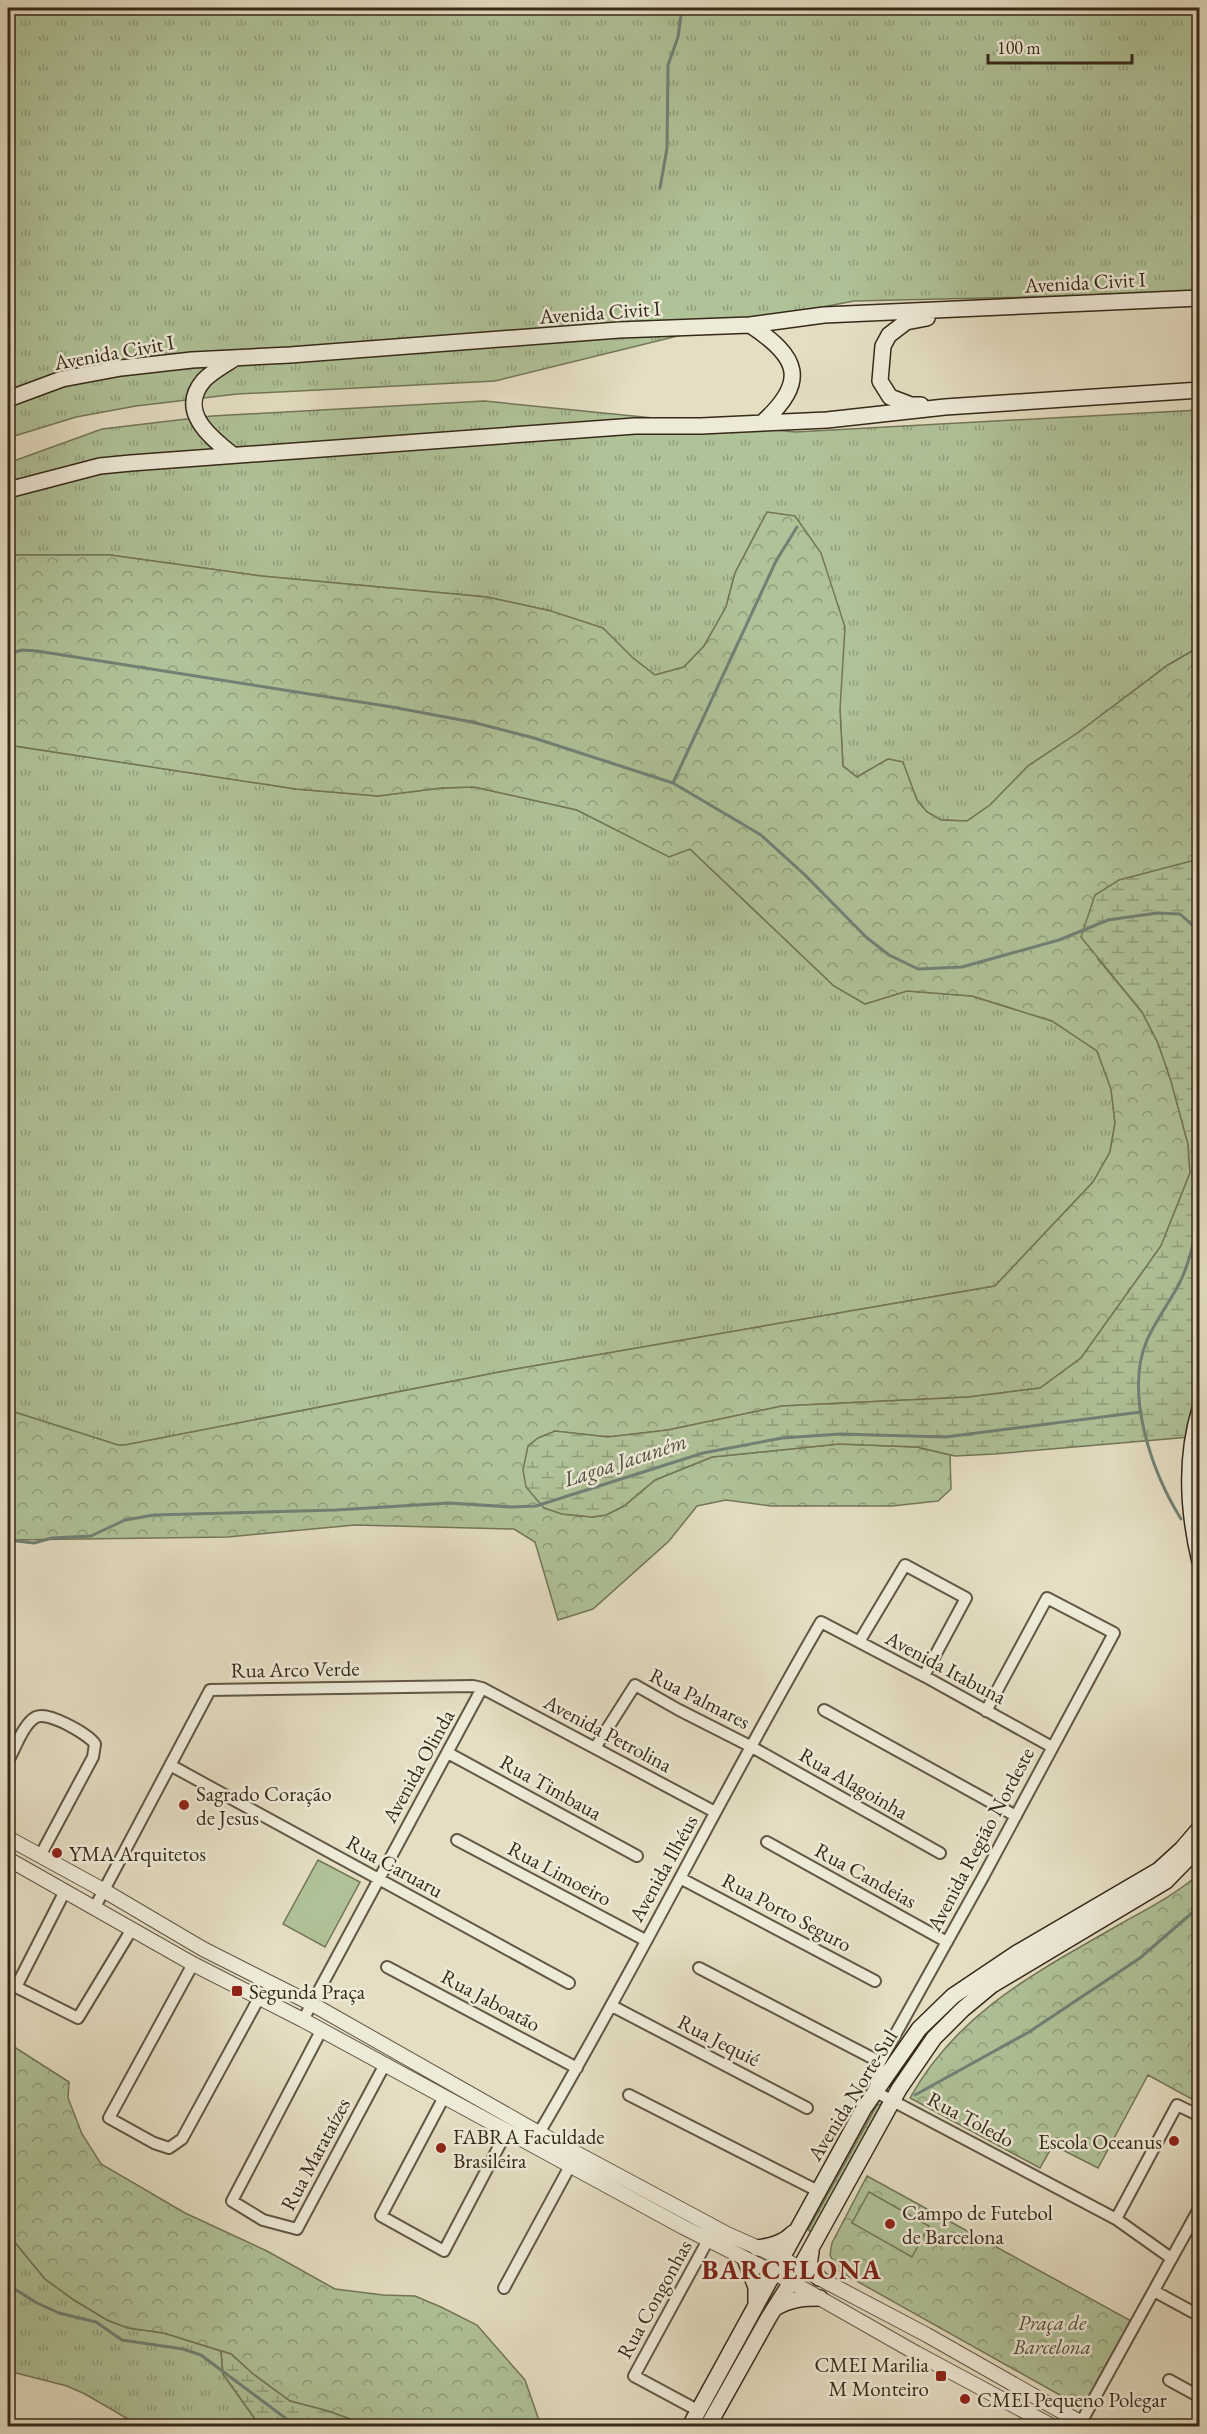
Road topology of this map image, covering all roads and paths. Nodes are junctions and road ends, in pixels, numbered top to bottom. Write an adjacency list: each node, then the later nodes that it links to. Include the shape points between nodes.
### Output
1 (1200, 298): 2 (main road, Avenida Civit I)
2 (959, 309): 3 (main road, Avenida Civit I, via 824,315); 7 (main road, via 906,322 890,334 883,346 880,381 890,397 911,405)
3 (750, 325): 4 (main road, Avenida Civit I, via 619,330); 8 (main road, via 766,336 792,367 793,386 782,405)
4 (235, 358): 6 (main road, Avenida Civit I, via 121,368 62,379); 9 (main road, via 203,381 194,408 202,428)
5 (1200, 390): 7 (main road)
6 (8, 399)
7 (945, 406): 8 (main road, via 827,420)
8 (763, 422): 9 (main road, via 623,427)
9 (233, 455): 10 (main road, via 100,466)
10 (8, 490)
11 (1200, 1409): 12 (main road, via 1190,1470 1191,1522)
12 (1200, 1562)
13 (821, 1622): 14 (street, Avenida Itabuna); 19 (street, Avenida Ilhéus)
14 (859, 1642): 15 (street, Avenida Itabuna); 15 (street, via 904,1565 966,1598)
15 (924, 1676): 18 (street, Avenida Itabuna)
16 (483, 1688): 21 (street, Avenida Petrolina); 22 (street, Avenida Olinda); 24 (street, Rua Arco Verde, via 210,1690)
17 (824, 1710): 26 (street)
18 (986, 1711): 20 (street, Avenida Itabuna); 20 (street, Avenida Região Nordeste, via 1047,1598 1114,1633)
19 (750, 1746): 21 (street, Rua Palmares, via 635,1685); 25 (street, Avenida Ilhéus); 32 (street, Rua Alagoinha)
20 (1052, 1747): 26 (street, Avenida Região Nordeste)
21 (595, 1748): 25 (street, Avenida Petrolina)
22 (448, 1753): 34 (street, Rua Timbaua); 37 (street, Avenida Olinda)
23 (8, 1761): 33 (street, via 38,1716 67,1724 93,1741 95,1750)
24 (170, 1766): 37 (street, Rua Caruaru); 38 (street, Rua Arco Verde)
25 (715, 1812): 36 (street, Avenida Ilhéus)
26 (1016, 1816): 43 (street, Avenida Região Nordeste)
27 (1200, 1828): 57 (main road, Avenida Norte-Sul, via 1159,1870 1017,1953 953,1996 919,2029)
28 (8, 1838): 33 (street)
29 (457, 1840): 42 (street, Rua Limoeiro)
30 (767, 1842): 43 (street, Rua Candeias)
31 (1200, 1846): 60 (main road, Avenida Norte-Sul, via 1166,1881 1007,1974 977,1996 934,2038)
32 (940, 1853)
33 (40, 1856): 38 (street)
34 (636, 1856)
35 (8, 1859): 39 (street)
36 (680, 1878): 42 (street, Avenida Ilhéus); 47 (street, Rua Porto Seguro)
37 (379, 1880): 48 (street, Rua Caruaru); 50 (street, Avenida Olinda)
38 (103, 1890): 40 (street, Rua Arco Verde); 50 (street, via 203,1949)
39 (65, 1891): 40 (street); 41 (street, via 16,1987 78,2018)
40 (95, 1907): 41 (street)
41 (132, 1929): 44 (street)
42 (645, 1940): 51 (street, Avenida Ilhéus)
43 (946, 1942): 54 (street, Avenida Região Nordeste)
44 (193, 1964): 49 (street); 49 (street, via 109,2118 138,2134 169,2148 182,2139)
45 (387, 1967): 56 (street, Rua Jaboatão)
46 (699, 1968): 54 (street)
47 (875, 1981)
48 (569, 1983)
49 (259, 1998): 52 (street)
50 (312, 2004): 52 (street, Avenida Olinda); 64 (street)
51 (612, 2006): 56 (street, Avenida Ilhéus); 61 (street, Rua Jequié)
52 (303, 2020): 53 (street)
53 (321, 2031): 55 (street); 55 (street, Rua Marataízes, via 232,2201 263,2220 297,2229)
54 (880, 2062): 57 (street, Avenida Região Nordeste)
55 (384, 2066): 59 (street)
56 (577, 2068): 64 (street, Avenida Ilhéus)
57 (874, 2091): 60 (street, Rua Toledo); 66 (main road, Avenida Norte-Sul)
58 (628, 2095): 66 (street)
59 (444, 2097): 63 (street); 63 (street, via 381,2216 444,2251)
60 (893, 2100): 68 (street, Rua Toledo); 71 (main road, Avenida Norte-Sul)
61 (807, 2108)
62 (1200, 2116): 68 (street, via 1178,2105)
63 (507, 2131): 65 (street)
64 (539, 2133): 72 (street)
65 (570, 2166): 70 (street); 80 (street)
66 (818, 2191): 69 (main road, Avenida Norte-Sul)
67 (1200, 2207): 74 (street)
68 (1116, 2219): 74 (street, Rua Toledo)
69 (796, 2231): 72 (main road, via 774,2246); 73 (main road, Avenida Norte-Sul)
70 (708, 2240): 75 (street); 92 (street, Rua Congonhas, via 634,2376)
71 (814, 2243): 76 (main road, Avenida Norte-Sul); 78 (main road, via 809,2265)
72 (758, 2248): 73 (street)
73 (781, 2258): 76 (street); 77 (main road, Avenida Norte-Sul)
74 (1171, 2258): 81 (street)
75 (745, 2259): 77 (street); 83 (main road, via 756,2287)
76 (800, 2268): 78 (street); 79 (main road, Avenida Norte-Sul)
77 (774, 2273): 79 (street); 83 (main road, Avenida Norte-Sul)
78 (819, 2278): 86 (street)
79 (791, 2282): 82 (street); 84 (main road, Avenida Norte-Sul)
80 (504, 2288)
81 (1154, 2291): 85 (street); 93 (street)
82 (820, 2298): 84 (main road, via 787,2301); 88 (street)
83 (756, 2304): 92 (main road, Avenida Norte-Sul)
84 (775, 2308): 95 (main road, Avenida Norte-Sul)
85 (1200, 2316)
86 (898, 2319): 87 (street); 88 (street, via 890,2325)
87 (927, 2335): 89 (street); 93 (street)
88 (888, 2337): 89 (street)
89 (916, 2354): 96 (street)
90 (1169, 2380): 91 (street)
91 (1200, 2397)
92 (699, 2411): 94 (main road, Avenida Norte-Sul)
93 (1082, 2425)
94 (690, 2427)
95 (708, 2427)
96 (1052, 2427)

